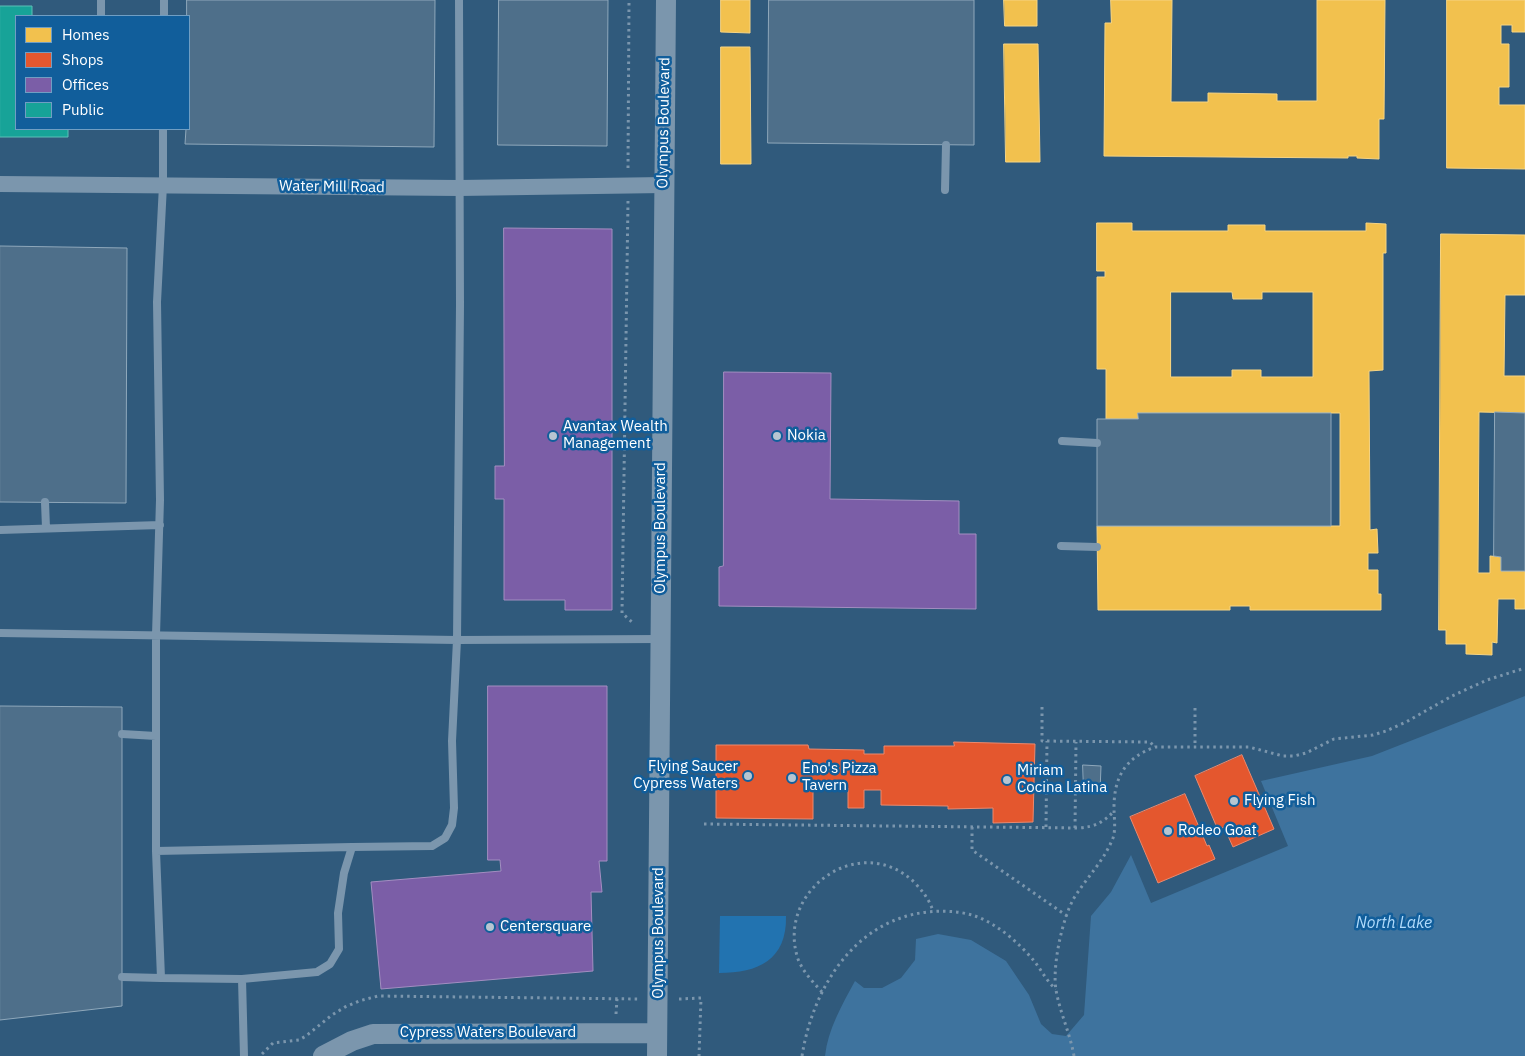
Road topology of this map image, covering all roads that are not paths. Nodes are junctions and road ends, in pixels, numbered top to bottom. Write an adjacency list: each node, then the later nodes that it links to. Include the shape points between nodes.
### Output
1 (101, 0): 5 (lane)
2 (164, 0): 6 (lane)
3 (459, 0): 12 (lane)
4 (666, 0): 11 (street, Olympus Boulevard)
5 (101, 15)
6 (164, 15)
7 (163, 130): 10 (lane)
8 (946, 145): 13 (lane)
9 (0, 184): 10 (street, Water Mill Road)
10 (163, 185): 12 (street, Water Mill Road); 17 (lane, via 157,296)
11 (664, 186): 12 (street, Water Mill Road); 24 (street, Olympus Boulevard)
12 (459, 188): 25 (lane)
13 (945, 190)
14 (1062, 441): 15 (lane)
15 (1097, 443)
16 (45, 502): 18 (lane)
17 (160, 525): 18 (lane); 23 (lane)
18 (46, 528): 19 (lane)
19 (0, 530)
20 (1061, 546): 21 (lane)
21 (1097, 547)
22 (0, 633): 23 (lane)
23 (156, 635): 25 (lane); 27 (lane)
24 (661, 639): 25 (lane); 33 (street, Olympus Boulevard)
25 (457, 640): 28 (lane, via 452,825 445,838 432,846)
26 (122, 734): 27 (lane)
27 (156, 736): 29 (lane)
28 (352, 847): 29 (lane); 32 (lane, via 338,913 339,949 330,964 317,972)
29 (156, 851): 31 (lane)
30 (122, 977): 31 (lane)
31 (161, 978): 32 (lane)
32 (242, 979): 35 (lane)
33 (657, 1033): 34 (street, Cypress Waters Boulevard, via 373,1034); 37 (street, Olympus Boulevard)
34 (346, 1049): 36 (street, Cypress Waters Boulevard)
35 (244, 1056)
36 (323, 1056)
37 (657, 1056)

